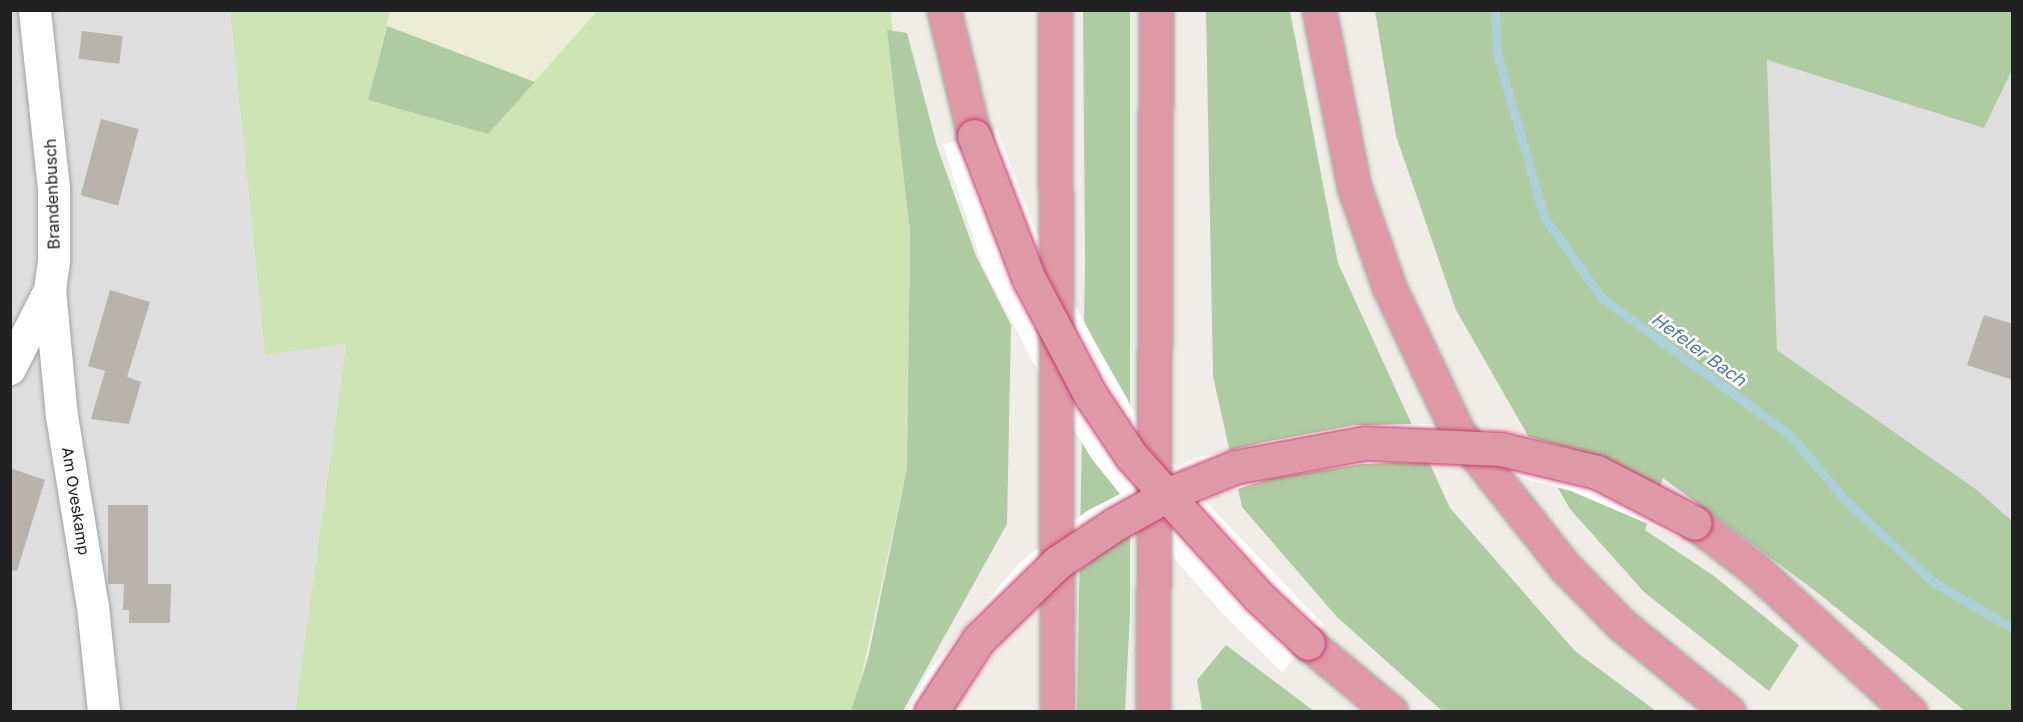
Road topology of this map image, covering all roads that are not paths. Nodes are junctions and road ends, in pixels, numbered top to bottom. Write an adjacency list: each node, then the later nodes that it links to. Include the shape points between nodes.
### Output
1 (35, 10): 6 (street, Brandenbusch, via 54,189)
2 (944, 10): 16 (highway, bridge, via 974,136 1029,279 1091,396 1132,457 1259,597)
3 (1055, 10): 8 (highway)
4 (1156, 10): 9 (highway)
5 (1319, 10): 17 (highway, via 1354,187 1389,287 1458,432 1565,567 1623,626)
6 (50, 290): 7 (street, Brandenbusch); 10 (street, Am Oveskamp, via 62,416 93,607)
7 (10, 369)
8 (1058, 653): 12 (highway); 13 (highway)
9 (1154, 655): 14 (highway); 15 (highway)
10 (104, 711)
11 (931, 711): 18 (highway, bridge, via 979,639 1058,561 1114,524 1171,493 1235,467 1365,442 1501,449 1597,472 1695,523 1755,569)
12 (1042, 711)
13 (1057, 711)
14 (1153, 711)
15 (1164, 711)
16 (1391, 711)
17 (1729, 711)
18 (1910, 711)

